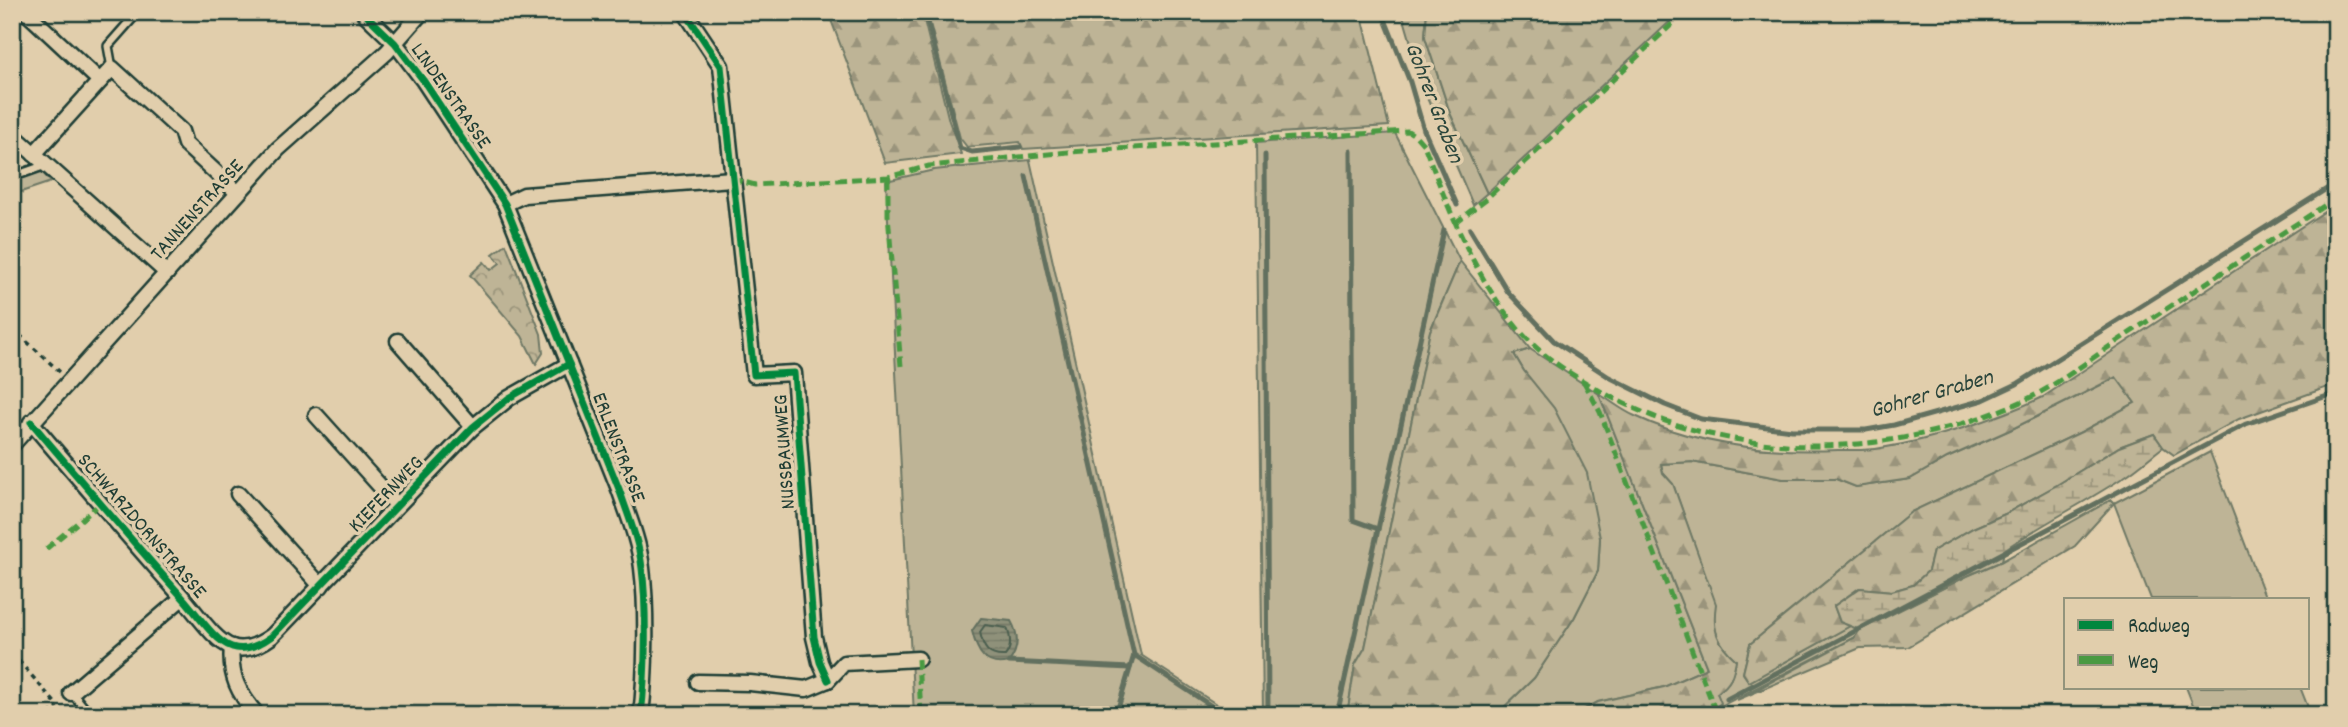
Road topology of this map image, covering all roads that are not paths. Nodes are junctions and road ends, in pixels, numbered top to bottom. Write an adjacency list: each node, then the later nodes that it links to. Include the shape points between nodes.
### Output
1 (26, 12): 8 (street)
2 (138, 12): 7 (lane, via 108,46)
3 (363, 12): 6 (street, LINDENSTRASSE)
4 (422, 12): 6 (street, TANNENSTRASSE)
5 (685, 12): 13 (street, via 721,66)
6 (395, 43): 14 (street, TANNENSTRASSE, via 278,149); 15 (street, LINDENSTRASSE)
7 (112, 68): 8 (street); 14 (street, via 181,131 185,144)
8 (100, 81): 10 (street)
9 (13, 135): 10 (street)
10 (34, 155): 11 (street)
11 (46, 165): 12 (lane); 16 (street)
12 (12, 177)
13 (732, 179): 15 (street, via 524,195); 29 (street, NUSSBAUMWEG, via 754,375 794,373 814,637)
14 (238, 193): 16 (street, TANNENSTRASSE)
15 (505, 204): 18 (street, ERLENSTRASSE)
16 (167, 273): 20 (street, TANNENSTRASSE)
17 (398, 341): 21 (street)
18 (569, 364): 21 (street, KIEFERNWEG, via 509,398); 34 (street, ERLENSTRASSE, via 619,489 642,567)
19 (316, 415): 24 (street, KIEFERNWEG)
20 (32, 422): 22 (street, TANNENSTRASSE); 26 (street, SCHWARZDORNSTRASSE)
21 (473, 427): 24 (street, KIEFERNWEG)
22 (12, 445)
23 (238, 494): 25 (street)
24 (397, 505): 25 (street, KIEFERNWEG)
25 (321, 586): 27 (street, KIEFERNWEG, via 272,636 253,646)
26 (183, 598): 27 (street, SCHWARZDORNSTRASSE, via 216,636); 31 (street)
27 (232, 647): 33 (street, via 236,686)
28 (918, 659): 29 (street, via 844,663)
29 (828, 680): 30 (street, via 806,689)
30 (698, 682)
31 (71, 693): 32 (lane)
32 (90, 715)
33 (257, 715)
34 (641, 715)

